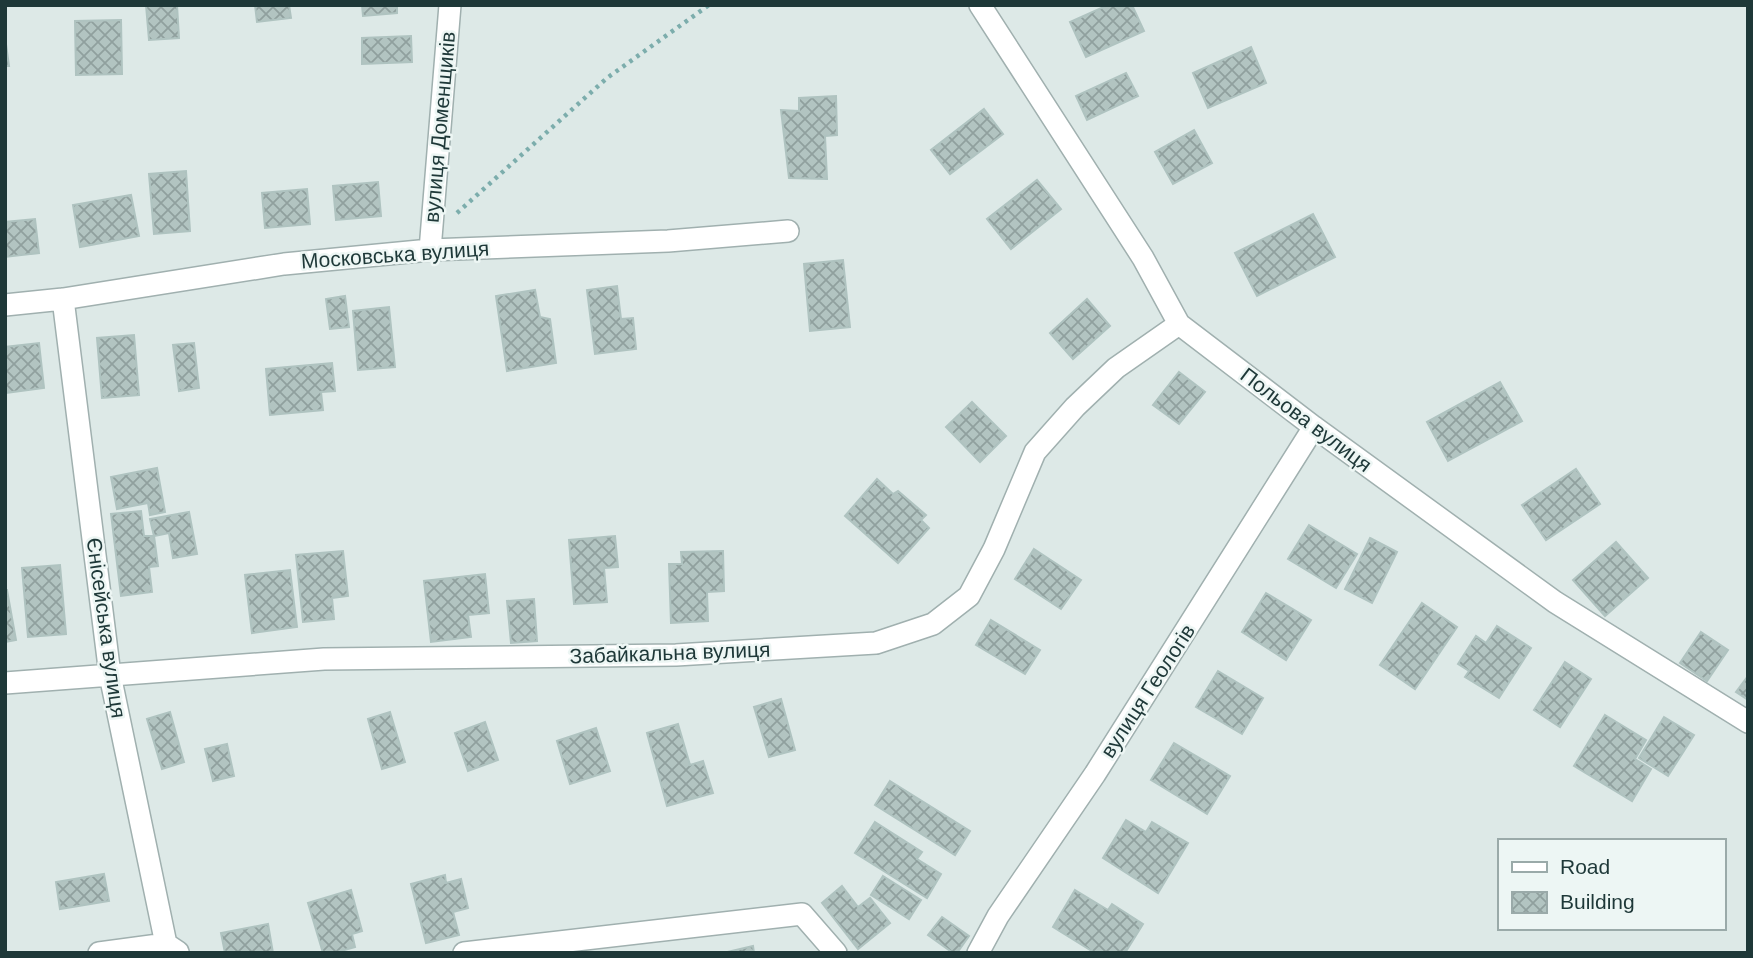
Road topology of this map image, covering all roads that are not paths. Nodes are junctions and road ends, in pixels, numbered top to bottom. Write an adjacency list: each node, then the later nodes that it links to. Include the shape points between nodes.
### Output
1 (450, 5): 4 (street, вулиця Доменщиків)
2 (980, 5): 7 (street, Польова вулиця, via 1143,258)
3 (788, 231): 4 (street, Московська вулиця, via 668,241)
4 (430, 243): 5 (street, Московська вулиця)
5 (63, 299): 6 (street, Московська вулиця); 9 (street, Єнісейська вулиця)
6 (5, 305)
7 (1179, 324): 8 (street, Польова вулиця); 9 (street, Забайкальна вулиця, via 1116,368 1035,452 969,596 933,624 876,643 676,655 324,659)
8 (1314, 427): 11 (street, Польова вулиця, via 1555,602); 16 (street, вулиця Геологів)
9 (110, 675): 10 (street, Забайкальна вулиця); 12 (street, Єнісейська вулиця)
10 (5, 682)
11 (1748, 722)
12 (171, 950): 13 (street)
13 (99, 953)
14 (464, 953): 15 (street, via 802,915)
15 (836, 953)
16 (978, 953)

